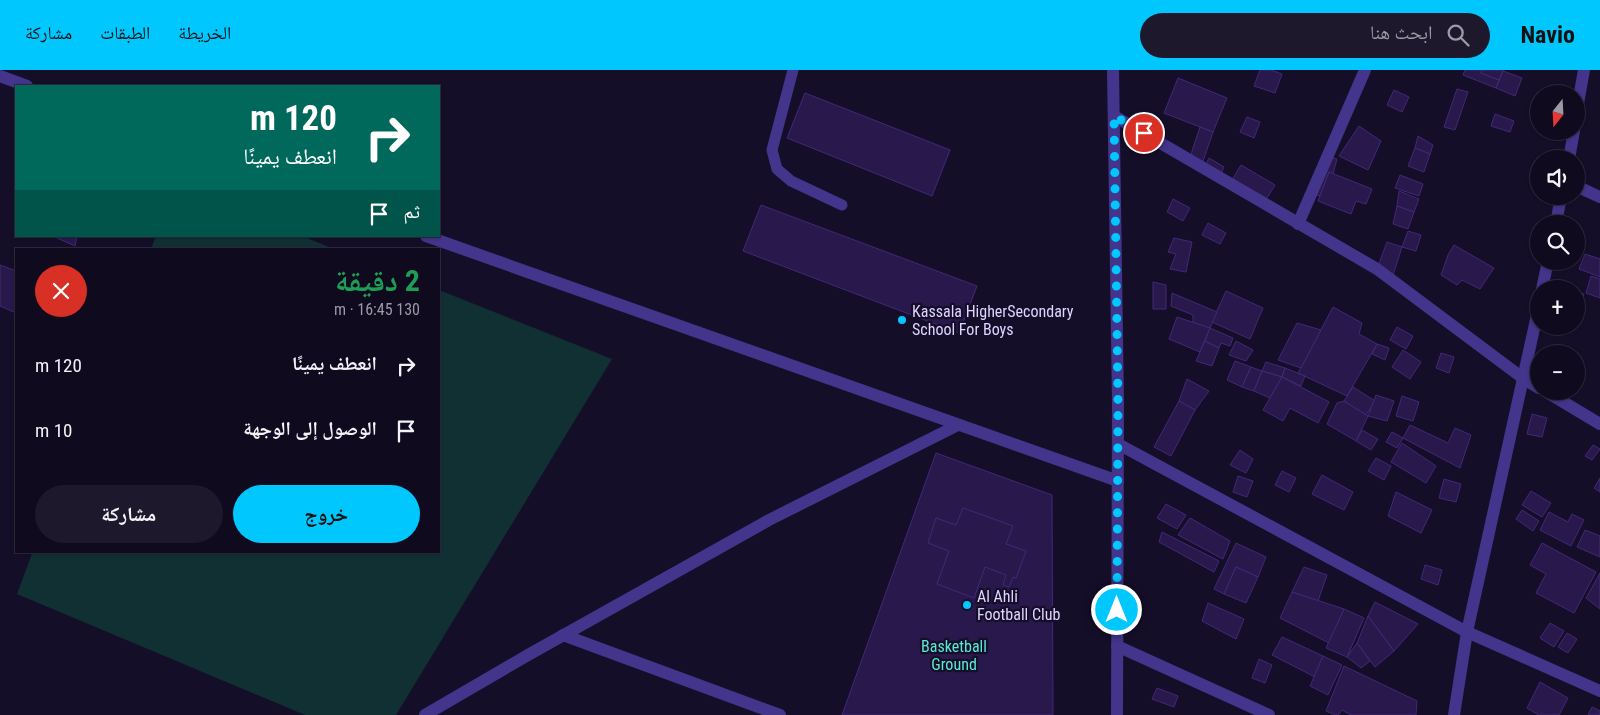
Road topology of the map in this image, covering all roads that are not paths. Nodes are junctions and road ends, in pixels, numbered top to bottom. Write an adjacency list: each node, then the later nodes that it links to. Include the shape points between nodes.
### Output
1 (793, 70): 11 (lane, via 772,150 777,169 791,181)
2 (1113, 70): 8 (street)
3 (1365, 70): 12 (street)
4 (1584, 70): 7 (street)
5 (0, 76): 6 (street)
6 (24, 85)
7 (1581, 85)
8 (1114, 116): 12 (street); 20 (street)
9 (1585, 190): 10 (street)
10 (1600, 197)
11 (842, 205)
12 (1298, 224): 15 (street, via 1377,269)
13 (429, 237): 19 (street)
14 (1533, 335): 15 (street)
15 (1524, 379): 16 (street); 22 (street)
16 (1530, 383)
17 (1560, 400): 18 (street)
18 (1600, 424)
19 (958, 425): 21 (street); 23 (street, via 769,520)
20 (1118, 444): 21 (street); 22 (street)
21 (1118, 481): 24 (street)
22 (1467, 632): 25 (street); 30 (street)
23 (563, 635): 26 (street); 27 (street)
24 (1117, 646): 28 (street); 29 (street)
25 (1600, 692)
26 (425, 715)
27 (780, 715)
28 (1117, 715)
29 (1269, 715)
30 (1454, 715)

